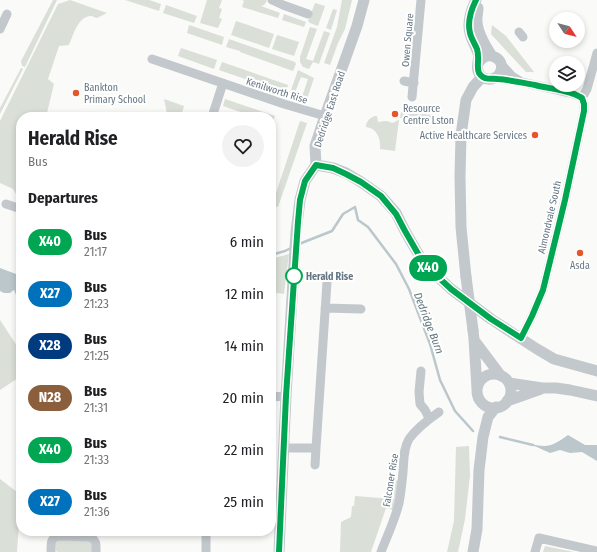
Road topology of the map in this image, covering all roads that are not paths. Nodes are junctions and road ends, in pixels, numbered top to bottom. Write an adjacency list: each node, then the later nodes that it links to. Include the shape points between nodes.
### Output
1 (272, 0): 7 (street)
2 (364, 0): 22 (street, Dedridge East Road)
3 (421, 0): 18 (street, Owen Square)
4 (476, 0): 12 (street, via 469,22)
5 (480, 0): 10 (street, via 478,28)
6 (7, 14): 8 (street)
7 (308, 14)
8 (0, 29)
9 (597, 53): 20 (street, Almondvale South, via 588,89)
10 (492, 56): 12 (street, via 484,57); 13 (street)
11 (152, 59): 17 (street, Kenilworth Rise)
12 (479, 62): 14 (street, via 479,74)
13 (501, 64): 14 (street, via 500,73); 16 (street)
14 (488, 78): 16 (street); 29 (street, bridge, via 473,87 466,100 461,135 461,227)
15 (404, 81): 18 (street, Owen Square)
16 (521, 82): 20 (street, via 571,93)
17 (223, 83): 21 (street); 22 (street, Kenilworth Rise)
18 (414, 83): 19 (street, Owen Square)
19 (412, 97)
20 (582, 98): 30 (street, Almondvale South, via 584,111 543,290)
21 (214, 112)
22 (325, 116): 23 (street, Dedridge East Road, via 315,146)
23 (316, 165): 30 (street, via 333,168 346,174 381,196 396,214 424,264 451,289); 36 (street, via 305,181 300,200)
24 (6, 204): 25 (street)
25 (16, 207)
26 (327, 282): 27 (street)
27 (325, 308): 28 (street); 44 (street)
28 (361, 309)
29 (473, 334): 33 (street); 35 (street)
30 (521, 338): 32 (street, via 554,359)
31 (421, 371): 42 (street, via 420,404)
32 (597, 371)
33 (505, 379): 34 (street); 35 (street, via 495,374 488,375 480,381); 39 (street, via 510,389)
34 (542, 388): 37 (street, via 570,390); 39 (street)
35 (477, 389): 40 (street, via 478,397 485,405)
36 (286, 396): 38 (street); 43 (street)
37 (597, 396)
38 (276, 397)
39 (507, 401): 40 (street)
40 (496, 407): 53 (street, via 488,417 483,437)
41 (438, 412): 42 (street, Falconer Rise)
42 (429, 418): 52 (street, Falconer Rise, via 409,440 405,450 398,504)
43 (284, 448): 44 (street); 51 (street)
44 (316, 448): 45 (street)
45 (315, 465)
46 (206, 536): 50 (street)
47 (597, 551): 54 (street, via 539,538)
48 (51, 552): 49 (street, via 51,540 58,536 91,537 95,540)
49 (96, 552)
50 (206, 552)
51 (279, 552)
52 (381, 552)
53 (473, 552)
54 (535, 552)

